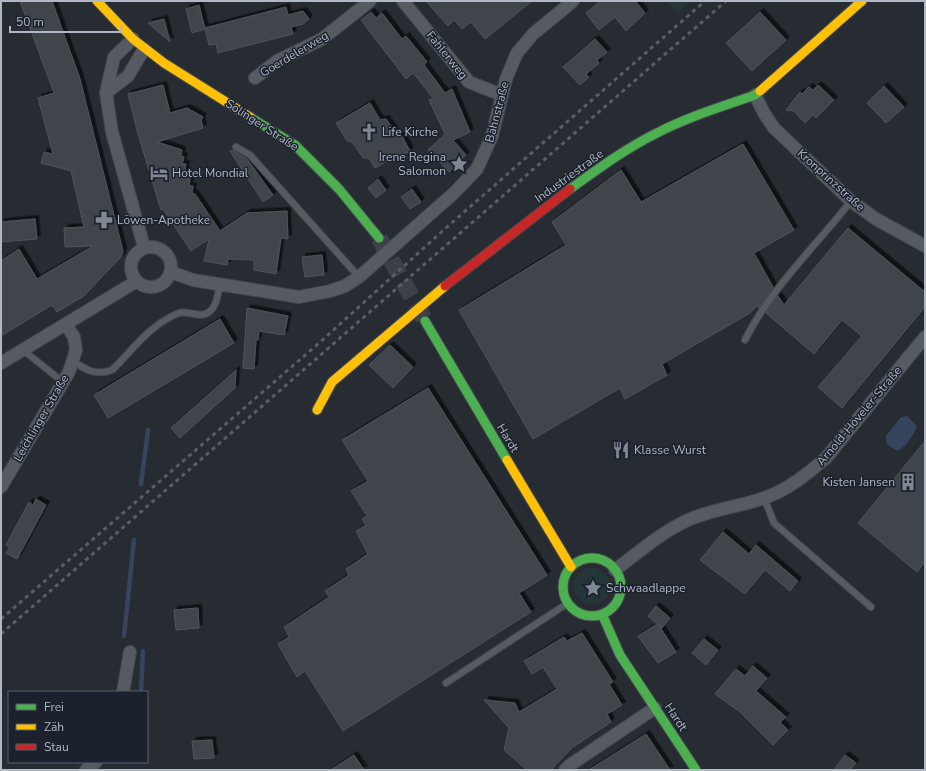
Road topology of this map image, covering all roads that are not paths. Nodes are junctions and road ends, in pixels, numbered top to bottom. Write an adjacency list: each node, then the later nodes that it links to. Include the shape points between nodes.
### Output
1 (97, 1): 6 (main road, Solinger Straße)
2 (370, 1): 8 (street, Goerdelerweg, via 322,40 277,61)
3 (403, 1): 10 (street, Fahlerweg, via 469,82)
4 (573, 1): 10 (street, Bahnstraße, via 525,42 511,65)
5 (862, 1): 11 (main road, Industriestraße)
6 (133, 39): 7 (main road, Solinger Straße); 9 (street, via 114,57)
7 (144, 49): 9 (street, via 128,76); 14 (main road, Solinger Straße, via 295,145 339,189)
8 (255, 78)
9 (106, 93): 16 (street, via 112,132)
10 (502, 95): 18 (street, Bahnstraße, via 492,136 477,168 454,193)
11 (755, 95): 13 (street, Kronprinzstraße, via 774,128); 29 (main road, Industriestraße, via 675,124 612,159 426,301 332,382)
12 (236, 147): 18 (lane, via 250,155)
13 (851, 201): 15 (street, Kronprinzstraße, via 876,219); 24 (lane, via 769,300)
14 (379, 238)
15 (925, 246)
16 (144, 247): 17 (street, via 157,247 167,254); 19 (street, via 131,262 131,269)
17 (171, 272): 19 (street, via 163,283 156,286 143,285); 20 (street)
18 (363, 274): 20 (street, via 345,286 299,296)
19 (137, 281): 22 (street)
20 (219, 289): 26 (lane, via 216,303 209,312 201,315 181,313 156,326 112,370 93,373)
21 (425, 321): 32 (main road, Hardt)
22 (66, 325): 25 (street); 26 (street, Leichlinger Straße, via 74,337 76,350)
23 (925, 337): 31 (street, Arnold-Höveler-Straße, via 826,458 789,486)
24 (745, 340)
25 (23, 350): 27 (street); 28 (lane)
26 (72, 360): 28 (street, Leichlinger Straße)
27 (1, 363)
28 (64, 382): 30 (street, Leichlinger Straße)
29 (317, 410)
30 (1, 487)
31 (764, 498): 33 (street, Arnold-Höveler-Straße, via 677,525 644,546); 35 (lane, via 774,524)
32 (571, 567): 33 (main road, via 582,560 594,559 606,562); 34 (main road, via 563,584)
33 (615, 570): 36 (main road, via 619,578 620,596 616,603)
34 (568, 603): 36 (main road, via 580,613 595,616); 38 (lane)
35 (871, 607)
36 (602, 614): 40 (main road, Hardt, via 620,655)
37 (130, 652): 39 (street)
38 (446, 683)
39 (123, 691)
40 (655, 708): 43 (street); 44 (main road, Hardt)
41 (95, 763): 42 (street)
42 (86, 770)
43 (565, 770)
44 (696, 770)

